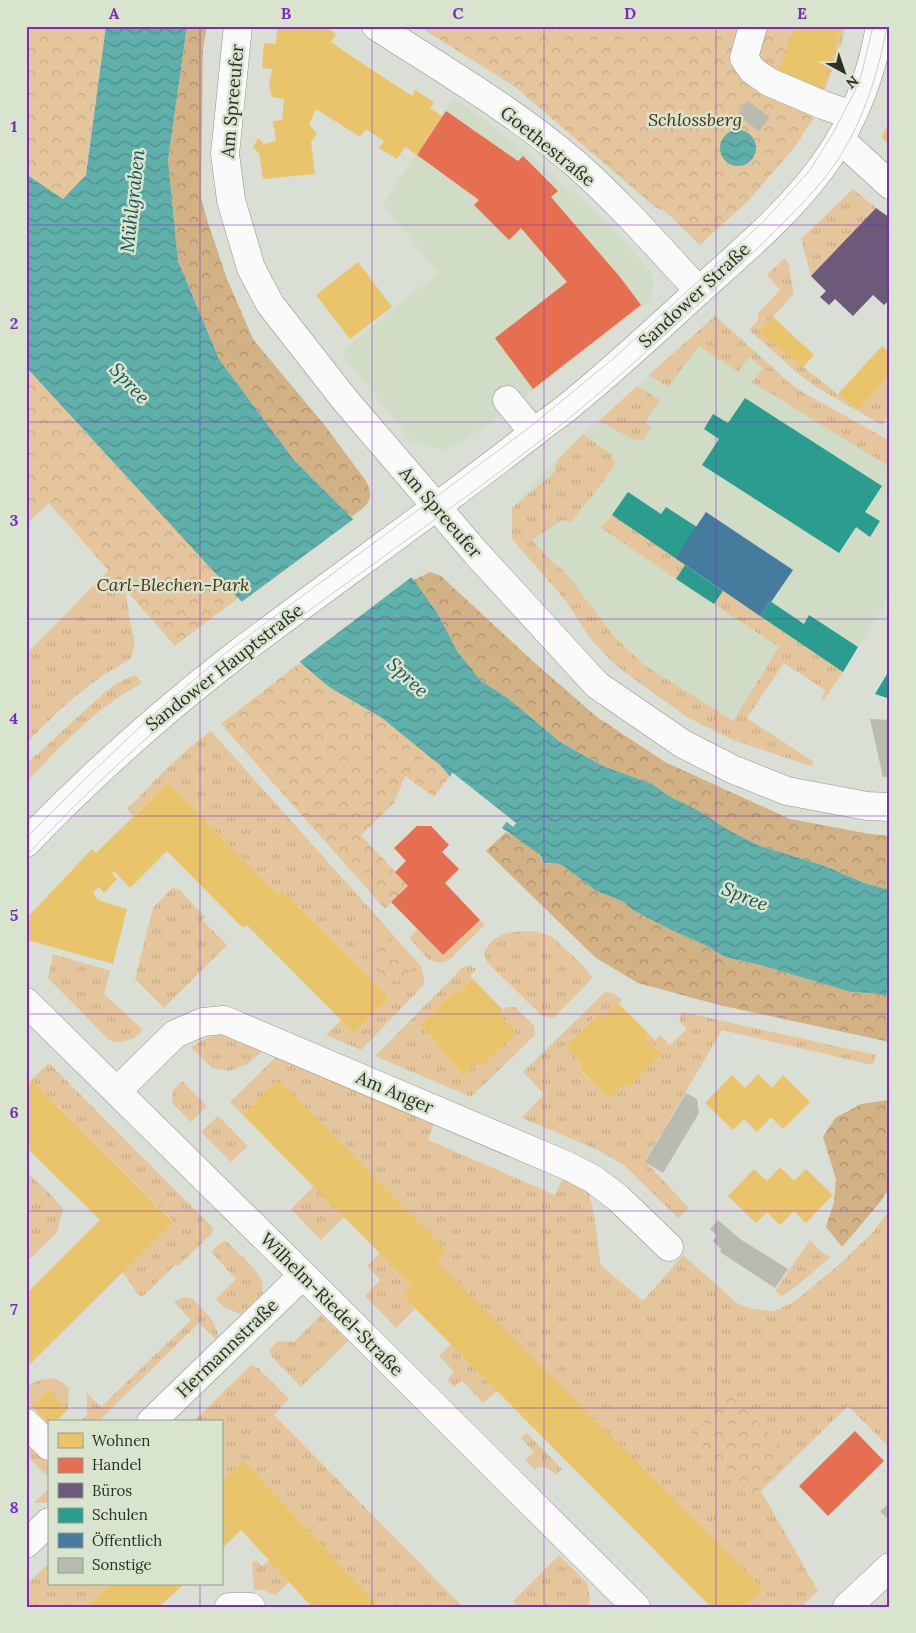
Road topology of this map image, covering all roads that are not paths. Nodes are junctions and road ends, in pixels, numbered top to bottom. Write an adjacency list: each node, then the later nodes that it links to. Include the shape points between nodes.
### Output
1 (238, 26): 10 (street, Am Spreeufer, via 225,154 231,200 250,268 270,304 345,400)
2 (376, 26): 7 (street, Goethestraße, via 514,116 576,164)
3 (753, 26): 5 (street, via 744,58 752,70 769,82 824,105)
4 (880, 26): 5 (street, Sandower Straße, via 868,73)
5 (846, 127): 6 (street); 7 (street, Sandower Straße, via 829,158 803,191)
6 (890, 185)
7 (699, 291): 9 (street, Sandower Straße, via 620,364)
8 (507, 400): 9 (street)
9 (534, 433): 10 (street, Sandower Straße)
10 (427, 514): 11 (street, Am Spreeufer, via 597,685 682,744 732,769 788,791 867,806); 12 (street, Sandower Hauptstraße, via 186,694 128,744)
11 (890, 807)
12 (26, 844)
13 (26, 1002): 14 (street, Wilhelm-Riedel-Straße)
14 (117, 1091): 15 (street, Am Anger, via 175,1034 203,1022 224,1020 568,1166 593,1179 618,1198); 16 (street, Wilhelm-Riedel-Straße)
15 (669, 1247)
16 (303, 1275): 17 (street, Hermannstraße); 23 (street, Wilhelm-Riedel-Straße)
17 (153, 1420)
18 (26, 1424): 19 (street)
19 (48, 1445)
20 (890, 1567): 24 (street)
21 (251, 1606): 22 (street)
22 (229, 1607)
23 (636, 1607)
24 (847, 1607)

